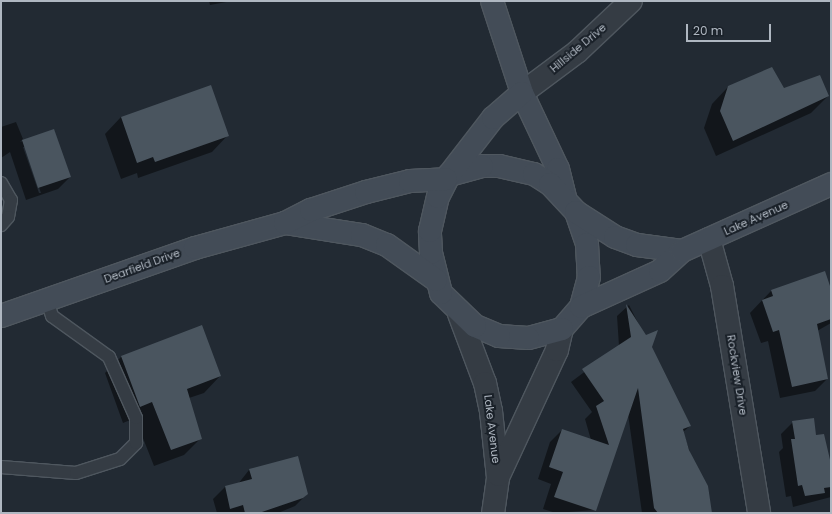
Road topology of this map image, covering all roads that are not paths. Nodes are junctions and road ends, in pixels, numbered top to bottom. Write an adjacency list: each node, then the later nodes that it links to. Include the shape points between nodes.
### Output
1 (492, 1): 3 (main road)
2 (631, 1): 3 (street, Hillside Drive, via 577,52)
3 (522, 93): 4 (main road, via 493,118); 7 (main road, via 558,169)
4 (448, 177): 7 (main road, Dearfield Drive, via 482,166 518,169 534,174); 8 (main road, Dearfield Drive, via 410,181 366,192 311,210); 12 (main road, via 430,231)
5 (1, 183): 9 (lane, via 11,200 8,217)
6 (831, 184): 10 (main road, Lake Avenue)
7 (570, 205): 11 (main road, via 615,237 637,245); 14 (main road, via 589,259 589,277)
8 (285, 223): 12 (main road, Dearfield Drive, via 362,235 387,245); 13 (main road, Dearfield Drive, via 195,248)
9 (1, 225)
10 (709, 239): 11 (main road, Lake Avenue); 21 (street, Rockview Drive, via 722,286)
11 (682, 251): 14 (main road, Lake Avenue, via 660,272)
12 (436, 280): 15 (main road)
13 (46, 300): 16 (main road, Dearfield Drive); 18 (lane, via 52,316 108,357 136,418 136,443 120,458 76,473)
14 (581, 307): 17 (main road)
15 (459, 314): 17 (main road, via 475,326 499,336 528,338); 19 (street, Lake Avenue, via 485,383)
16 (1, 316)
17 (562, 329): 19 (street, Lake Avenue, via 556,350)
18 (1, 467)
19 (498, 478): 20 (street, Lake Avenue)
20 (493, 513)
21 (759, 513)

